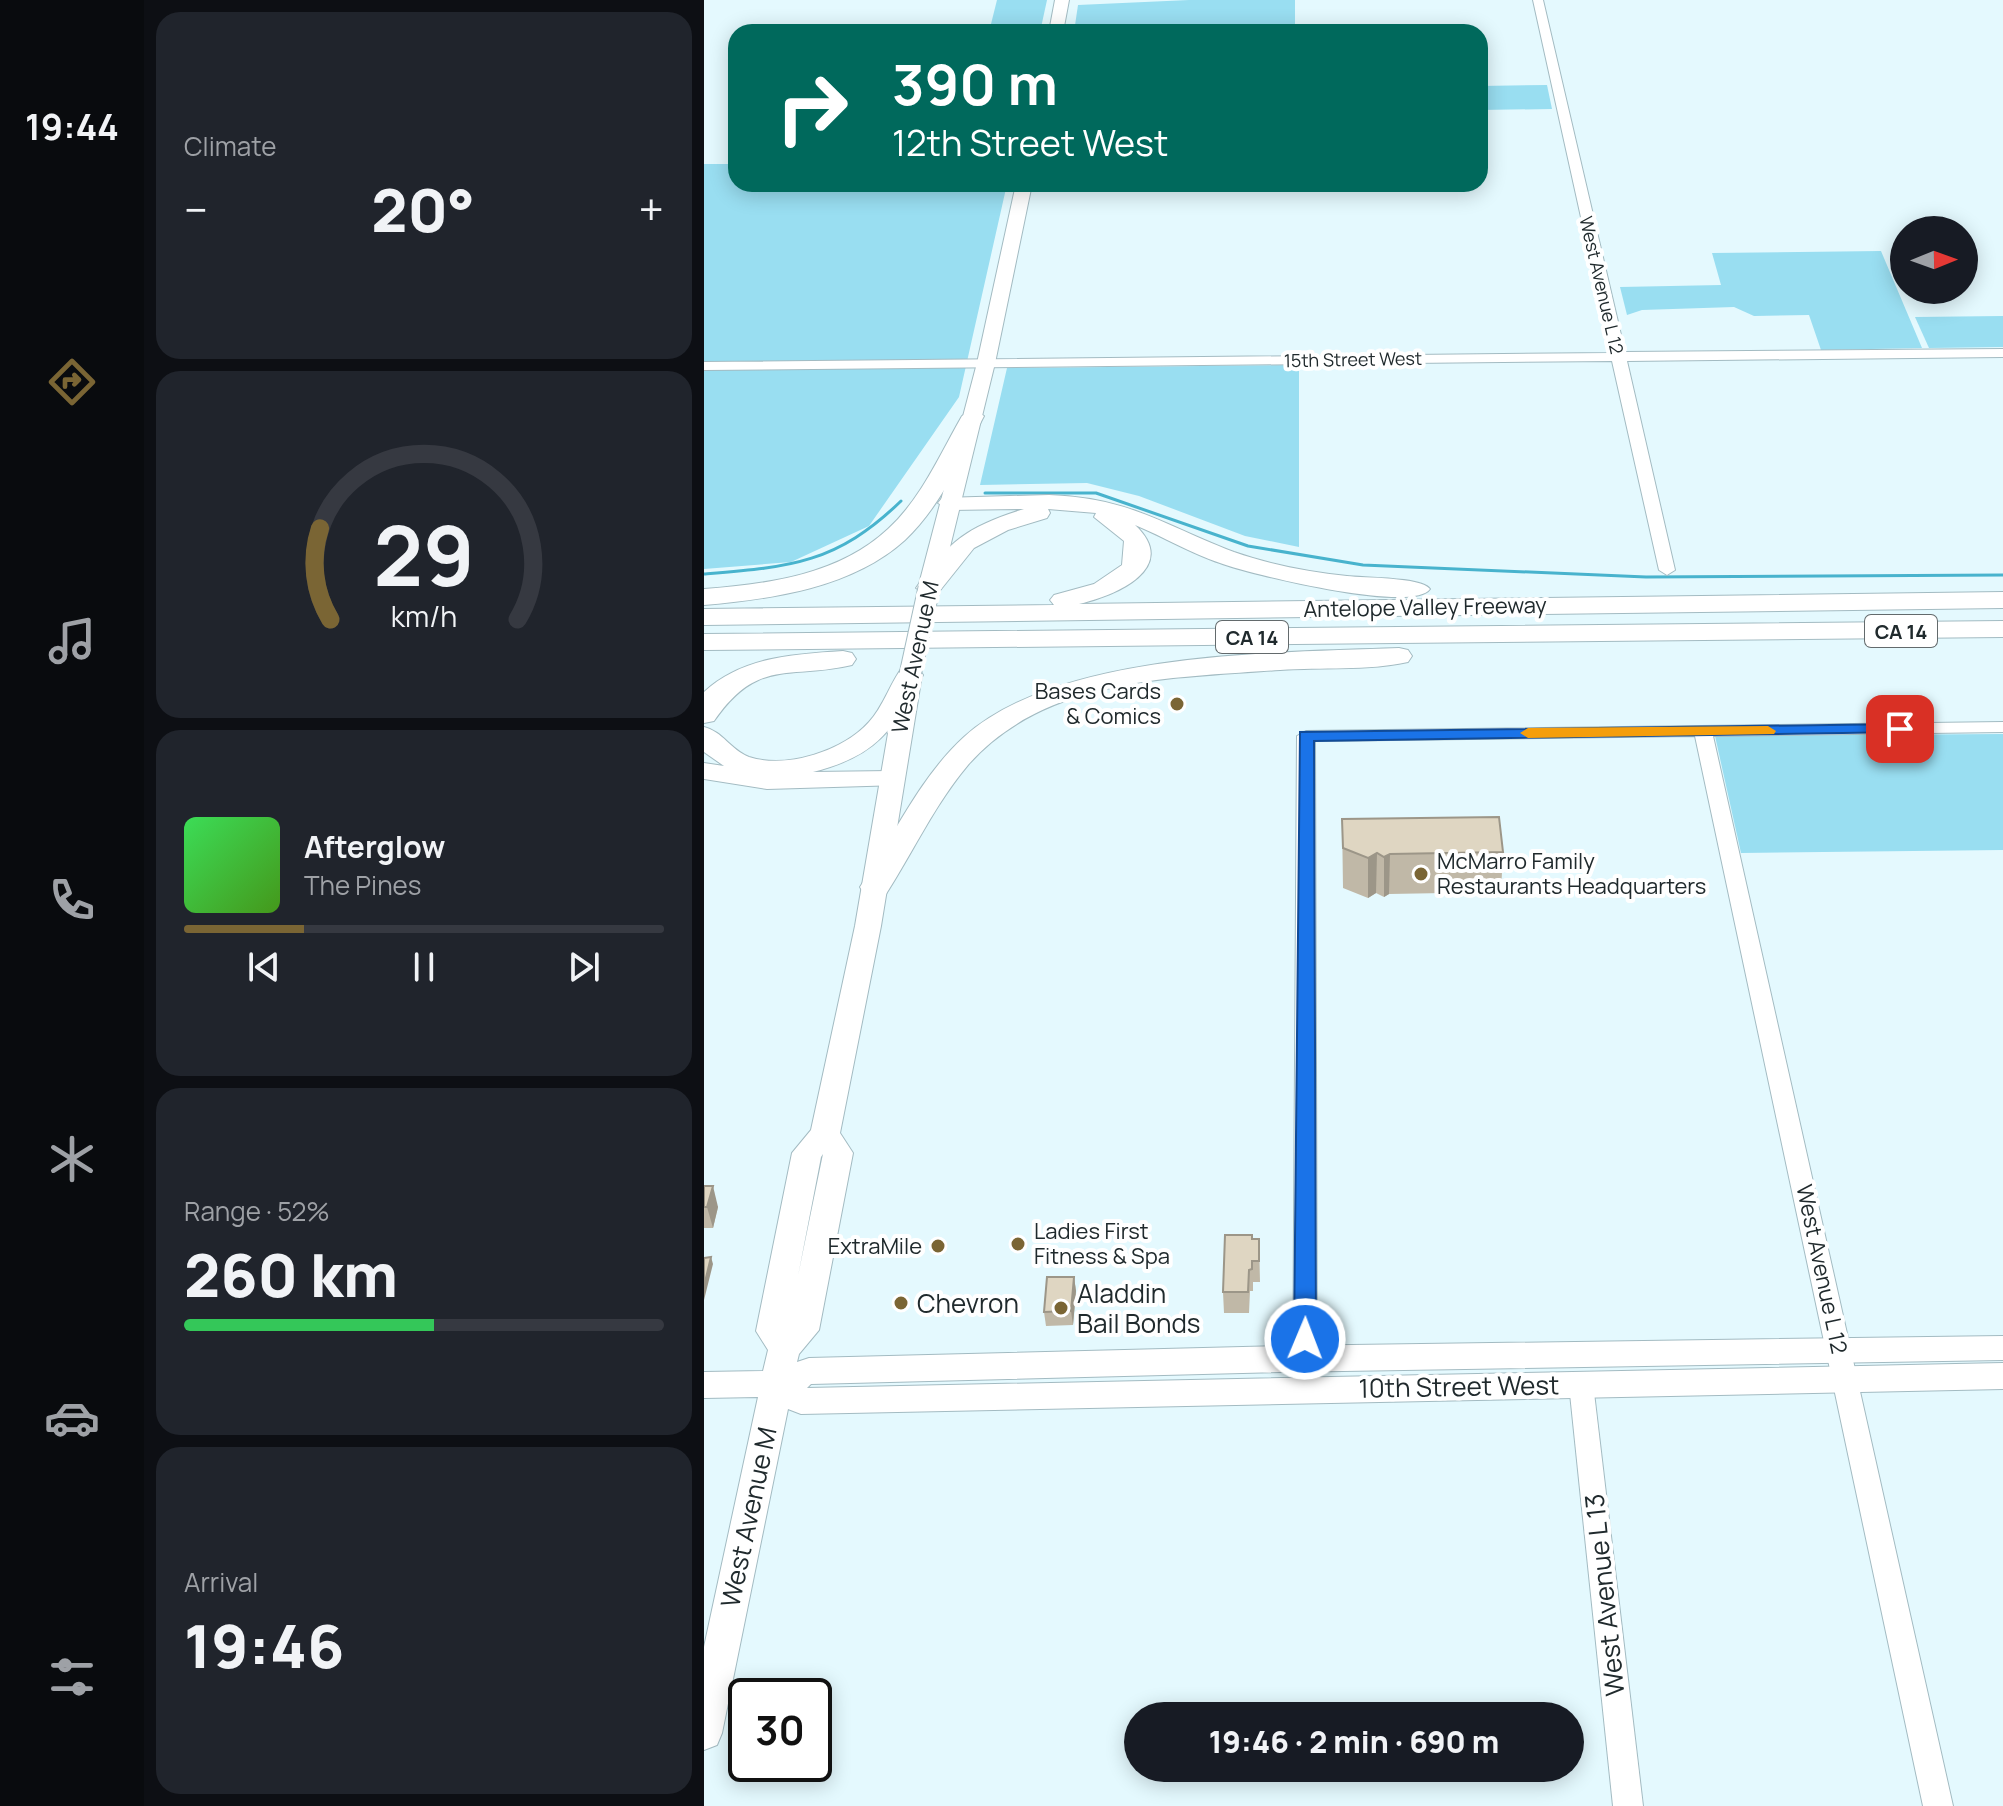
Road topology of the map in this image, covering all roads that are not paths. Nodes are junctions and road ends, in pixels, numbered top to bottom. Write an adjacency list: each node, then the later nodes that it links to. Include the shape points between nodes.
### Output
1 (1062, 0): 3 (main road)
2 (1538, 0): 6 (street, West Avenue L 12)
3 (1058, 24)
4 (1022, 192): 7 (main road, West Avenue M)
5 (2003, 353): 6 (street, 15th Street West)
6 (1617, 356): 7 (street, 15th Street West); 11 (street, West Avenue L 12)
7 (986, 363): 8 (street, 15th Street West); 9 (main road, West Avenue M)
8 (704, 366)
9 (973, 416): 10 (main road, West Avenue M); 13 (highway, via 915,514 878,547 806,580)
10 (950, 503): 12 (main road, West Avenue M); 15 (highway, via 1108,508 1227,557 1340,583)
11 (1667, 570)
12 (929, 588): 16 (highway, via 965,543 1038,513 1073,511 1108,518 1129,530 1139,547 1133,569 1117,583 1063,600); 21 (main road, West Avenue M, bridge)
13 (704, 597)
14 (2003, 600): 15 (highway, Antelope Valley Freeway / CA 14)
15 (1682, 603): 16 (highway, Antelope Valley Freeway / CA 14)
16 (704, 617)
17 (2003, 629): 18 (highway, Antelope Valley Freeway / CA 14)
18 (1800, 632): 19 (highway, Antelope Valley Freeway / CA 14); 28 (highway, via 1317,660 1089,684 1039,700 976,740 938,783)
19 (1315, 637): 20 (highway, Antelope Valley Freeway / CA 14); 22 (highway, via 793,663 754,671 728,685)
20 (704, 642)
21 (910, 675): 25 (highway, via 877,731 835,758 807,765 749,765 719,753); 27 (main road, West Avenue M)
22 (704, 715)
23 (2003, 727): 24 (street)
24 (1703, 732): 30 (street, West Avenue L 12); 31 (street, via 1306,736)
25 (704, 735)
26 (704, 771): 27 (highway, via 767,781)
27 (890, 779): 28 (main road, West Avenue M)
28 (875, 887): 33 (main road, West Avenue M, via 825,1134 838,1153 803,1330 784,1349)
29 (2003, 1348): 30 (main road, 10th Street West)
30 (1842, 1364): 31 (main road, 10th Street West); 32 (main road, 10th Street West); 34 (main road, 10th Street West); 38 (street, West Avenue L 12)
31 (1305, 1374): 33 (main road, 10th Street West, via 801,1401); 34 (main road, 10th Street West)
32 (2003, 1376)
33 (776, 1384): 35 (main road, 10th Street West); 36 (main road, West Avenue M)
34 (1581, 1384): 37 (street, West Avenue L 13)
35 (704, 1385)
36 (704, 1733)
37 (1628, 1806)
38 (1938, 1806)

